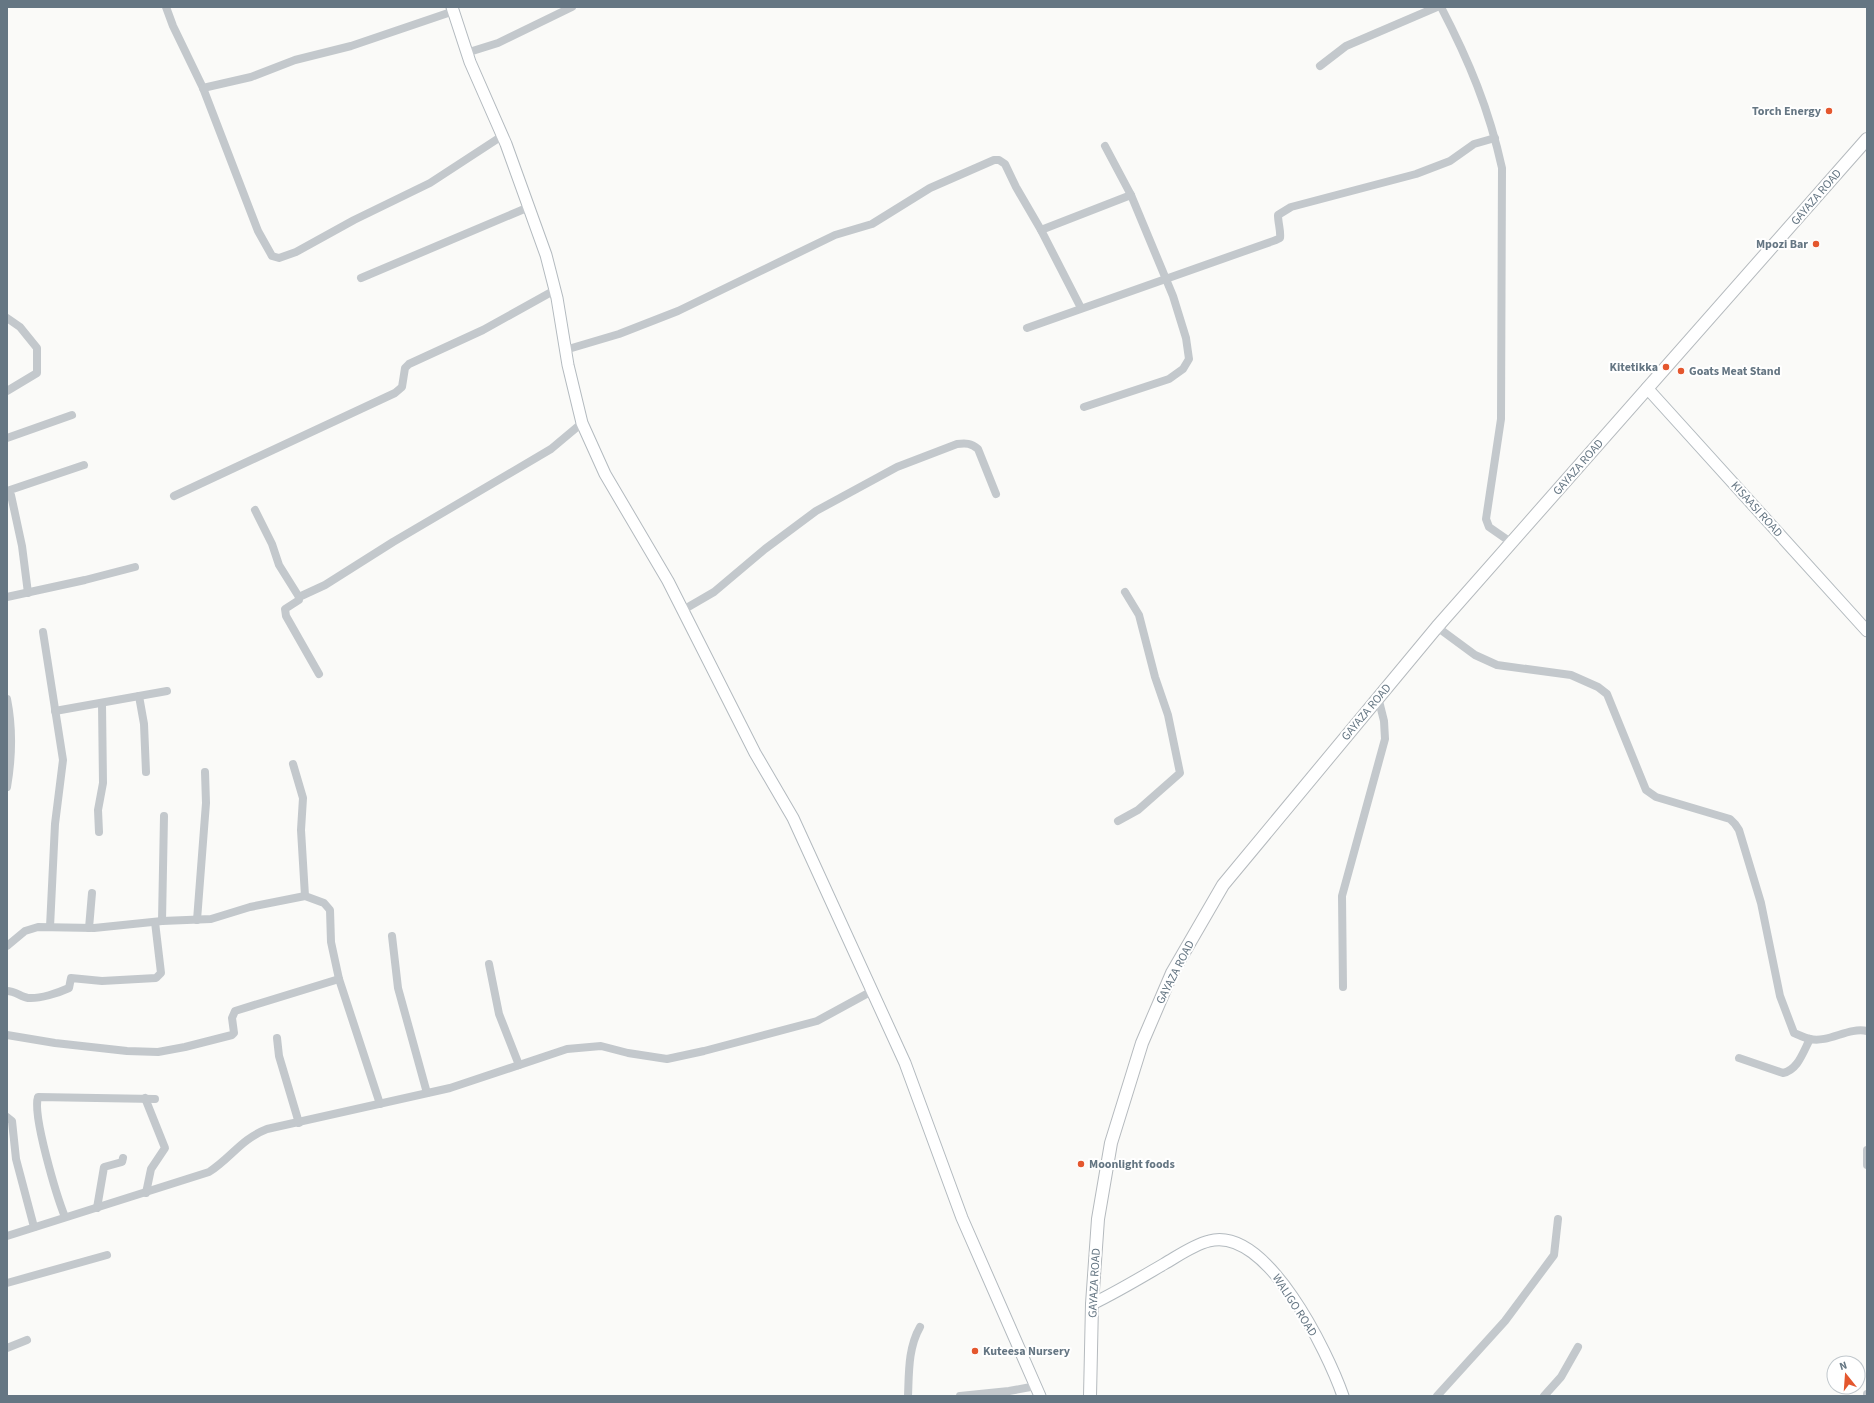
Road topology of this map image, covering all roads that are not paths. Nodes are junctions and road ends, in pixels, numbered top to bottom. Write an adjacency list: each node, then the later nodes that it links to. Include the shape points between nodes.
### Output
1 (166, 7): 8 (street)
2 (572, 7): 6 (street, via 498,43)
3 (1437, 7): 7 (street, via 1346,46)
4 (1441, 7): 10 (street, via 1474,75)
5 (453, 9): 6 (street); 8 (street, via 352,46 296,60 251,77)
6 (466, 53): 9 (street)
7 (1320, 66)
8 (203, 88): 9 (street, via 258,231 272,256 279,258 296,252 430,182)
9 (502, 136): 14 (street)
10 (1495, 138): 17 (street, via 1474,144 1450,161 1416,174 1291,207 1278,215 1280,238); 33 (street, via 1502,168 1501,419 1486,519 1490,527)
11 (1867, 139): 23 (main road, GAYAZA ROAD)
12 (1105, 146): 13 (street)
13 (1131, 195): 15 (street); 17 (street)
14 (529, 207): 16 (street); 18 (street)
15 (1041, 230): 19 (street); 22 (street, via 1005,164 994,160 930,188 872,224 835,235 678,311 619,334)
16 (361, 278)
17 (1165, 278): 19 (street); 25 (street, via 1189,348 1189,359 1183,369 1169,379)
18 (555, 290): 22 (street); 31 (street, via 483,330 409,364 404,368 402,387 395,393)
19 (1081, 308): 21 (street)
20 (7, 318): 24 (street, via 20,327 37,348 37,373)
21 (1027, 328)
22 (565, 350): 27 (street)
23 (1647, 388): 33 (main road, GAYAZA ROAD); 41 (street, KISAASI ROAD)
24 (7, 391)
25 (1084, 407)
26 (72, 415): 28 (street)
27 (582, 423): 38 (street, via 551,449 325,585); 39 (street, via 605,474)
28 (7, 438)
29 (84, 465): 36 (street, via 7,491 11,495 22,546)
30 (996, 494): 39 (street, via 978,449 966,443 957,444 897,467 816,511 714,592)
31 (174, 496)
32 (255, 510): 38 (street, via 279,565)
33 (1512, 543): 40 (main road, GAYAZA ROAD)
34 (135, 566): 36 (street)
35 (1125, 592): 56 (street, via 1139,615 1168,715 1180,773 1138,810)
36 (28, 593): 37 (street)
37 (7, 597)
38 (299, 597): 43 (street, via 299,600 285,609 286,616)
39 (683, 610): 70 (street, via 755,753 793,818)
40 (1437, 627): 46 (main road, GAYAZA ROAD); 74 (street, via 1475,655 1497,665 1572,675 1598,687 1611,701 1646,790 1656,797 1730,819 1735,824 1761,903 1780,996 1794,1033)
41 (1867, 630)
42 (43, 632): 49 (street)
43 (319, 674)
44 (167, 691): 45 (street)
45 (139, 696): 48 (street); 52 (street, via 144,724)
46 (1378, 696): 68 (street, via 1385,739 1342,896); 94 (main road, GAYAZA ROAD, via 1223,885 1172,973 1142,1043 1111,1143 1098,1219)
47 (7, 699): 51 (street, via 11,728)
48 (102, 704): 49 (street); 57 (street, via 103,782 98,810)
49 (55, 711): 62 (street, via 63,760 55,824)
50 (294, 764): 59 (street, via 302,798)
51 (9, 766): 54 (street)
52 (146, 772)
53 (205, 772): 60 (street, via 206,803)
54 (7, 787)
55 (164, 816): 61 (street)
56 (1118, 821)
57 (99, 832)
58 (92, 893): 63 (street)
59 (305, 896): 60 (street, via 250,907 225,916); 67 (street, via 324,903 330,910 331,942)
60 (197, 920): 61 (street)
61 (158, 921): 63 (street); 69 (street, via 160,973 156,978 112,981 71,978 69,988 29,998)
62 (50, 927): 63 (street); 65 (street, via 25,931)
63 (89, 928)
64 (392, 936): 77 (street, via 398,988)
65 (7, 946)
66 (489, 964): 76 (street, via 499,1014)
67 (339, 979): 72 (street, via 235,1011 232,1018 232,1035 168,1051 128,1051); 80 (street)
68 (1343, 987)
69 (7, 991)
70 (872, 991): 76 (street, via 817,1022 704,1051 667,1058 628,1053 601,1046 583,1047 567,1049); 99 (street, via 905,1063 946,1180)
71 (1867, 1031): 74 (street)
72 (7, 1035)
73 (277, 1038): 82 (street, via 279,1056)
74 (1810, 1039): 75 (street, via 1795,1067 1783,1073)
75 (1739, 1058)
76 (519, 1065): 77 (street)
77 (428, 1093): 80 (street)
78 (146, 1098): 79 (street); 86 (street, via 164,1148 151,1169); 88 (street, via 38,1097 37,1105 45,1151 55,1191)
79 (155, 1099)
80 (380, 1104): 82 (street)
81 (7, 1117): 90 (street, via 12,1121 16,1159)
82 (299, 1123): 86 (street, via 255,1133 209,1172)
83 (1867, 1150): 85 (street)
84 (123, 1158): 87 (street, via 122,1162 104,1168)
85 (1867, 1165)
86 (146, 1193): 87 (street)
87 (97, 1208): 88 (street)
88 (65, 1217): 90 (street)
89 (1558, 1219): 104 (street, via 1554,1254 1505,1321)
90 (34, 1227): 91 (street)
91 (7, 1236)
92 (107, 1255): 93 (street)
93 (7, 1283)
94 (1092, 1304): 102 (main road, GAYAZA ROAD); 103 (street, WALIGO ROAD, via 1198,1245 1221,1239 1235,1242 1253,1252 1270,1267 1290,1293 1329,1360)
95 (920, 1327): 100 (street, via 915,1334 909,1361)
96 (27, 1340): 98 (street)
97 (1578, 1347): 105 (street, via 1561,1377)
98 (7, 1348)
99 (1038, 1391): 101 (street)
100 (908, 1396)
101 (960, 1396)
102 (1090, 1396)
103 (1343, 1396)
104 (1437, 1396)
105 (1544, 1396)

